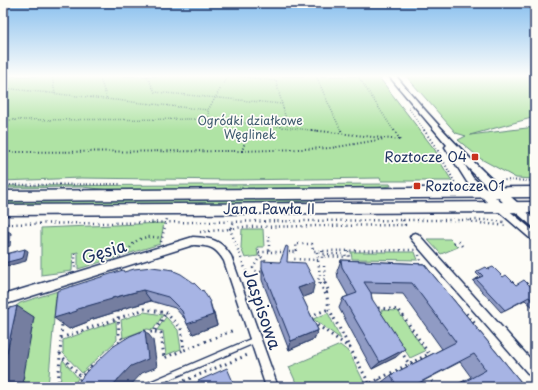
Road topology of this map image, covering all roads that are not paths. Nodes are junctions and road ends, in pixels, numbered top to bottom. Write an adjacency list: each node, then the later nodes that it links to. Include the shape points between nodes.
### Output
1 (407, 94): 2 (street)
2 (443, 137): 3 (street, via 462,169); 4 (street)
3 (483, 192): 4 (main road, Jana Pawła II); 6 (main road, Jana Pawła II); 7 (street)
4 (498, 192): 5 (main road, Jana Pawła II); 8 (street)
5 (535, 192)
6 (3, 196)
7 (499, 207): 8 (main road, Jana Pawła II); 10 (main road, Jana Pawła II, via 469,214); 13 (street)
8 (515, 207): 9 (main road, Jana Pawła II); 11 (street)
9 (535, 207)
10 (3, 210)
11 (535, 224)
12 (415, 237): 17 (street)
13 (535, 237)
14 (216, 244): 15 (street, Gęsia, via 193,241); 16 (street, Jaspisowa, via 223,249 228,259)
15 (3, 300)
16 (255, 340): 18 (lane); 19 (street, Jaspisowa)
17 (535, 373)
18 (146, 387)
19 (272, 387)

